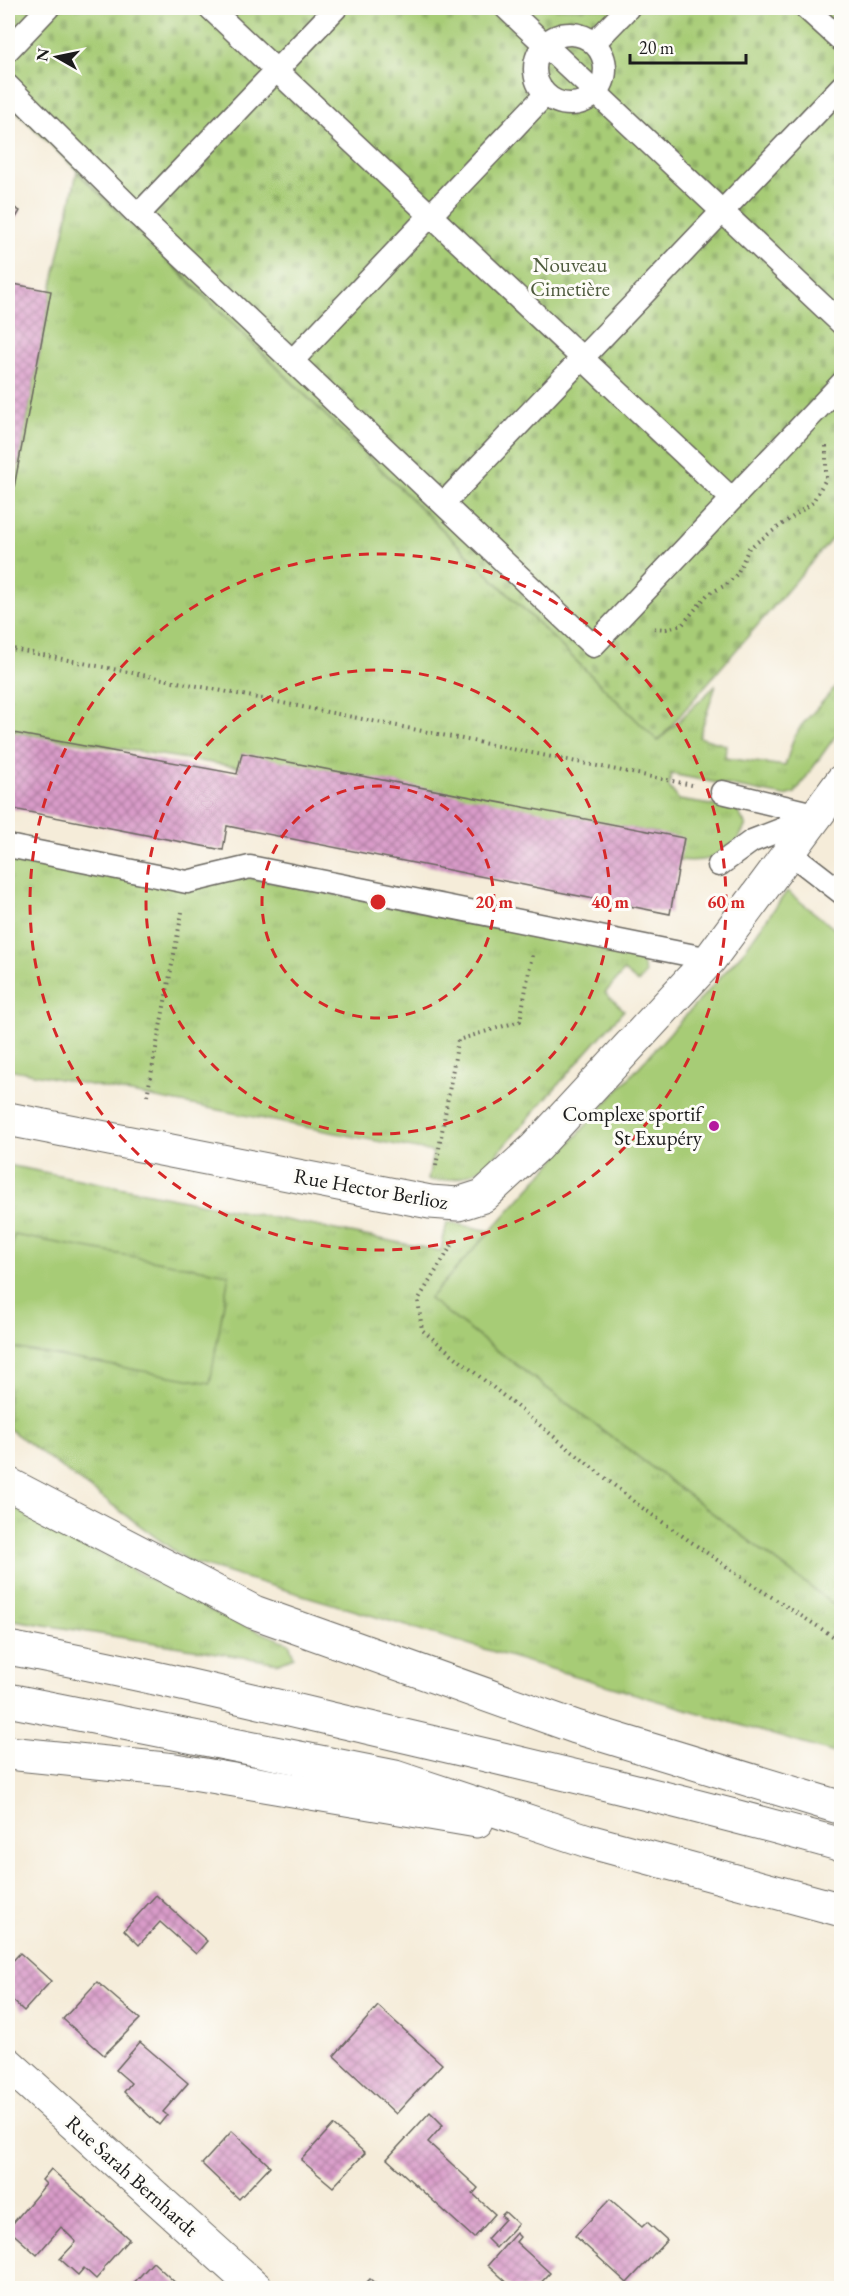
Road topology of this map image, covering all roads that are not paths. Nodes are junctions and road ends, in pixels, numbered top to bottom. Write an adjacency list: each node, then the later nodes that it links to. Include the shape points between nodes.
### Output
1 (48, 8): 10 (lane)
2 (210, 8): 11 (lane)
3 (336, 8): 11 (lane)
4 (506, 8): 9 (lane)
5 (628, 8): 8 (lane)
6 (806, 8): 7 (lane)
7 (842, 41)
8 (594, 43): 9 (lane, via 578,35 560,34); 14 (lane, via 604,58 604,76)
9 (544, 44): 14 (lane); 15 (lane, via 535,60 535,78)
10 (8, 50)
11 (277, 70): 17 (lane); 18 (lane)
12 (8, 86): 17 (lane)
13 (842, 86): 16 (lane)
14 (596, 92): 15 (lane, via 580,103 561,104); 16 (lane)
15 (545, 95): 18 (lane)
16 (722, 211): 19 (lane); 20 (lane)
17 (138, 215): 21 (lane)
18 (431, 215): 20 (lane); 21 (lane)
19 (842, 324)
20 (582, 358): 23 (lane); 24 (lane)
21 (293, 360): 24 (lane)
22 (842, 383): 23 (lane)
23 (732, 499): 24 (lane, via 593,646)
24 (444, 503)
25 (842, 781): 27 (main road, Rue Hector Berlioz)
26 (722, 792): 27 (lane)
27 (818, 815): 29 (main road, Rue Hector Berlioz); 30 (lane, via 752,841)
28 (8, 846): 32 (lane, via 188,882 250,867)
29 (789, 852): 31 (lane); 32 (main road, Rue Hector Berlioz)
30 (719, 865)
31 (842, 893)
32 (710, 959): 33 (main road, Rue Hector Berlioz, via 536,1147 483,1196 458,1204 430,1202)
33 (8, 1119)
34 (8, 1484): 38 (main road, via 254,1612 576,1727)
35 (8, 1648): 40 (main road, via 520,1762)
36 (8, 1700): 39 (main road, via 395,1777)
37 (8, 1753): 39 (main road, via 175,1770)
38 (842, 1808)
39 (588, 1841): 41 (main road)
40 (842, 1845)
41 (842, 1910)
42 (8, 2064): 43 (main road, Rue Sarah Bernhardt)
43 (256, 2289)

